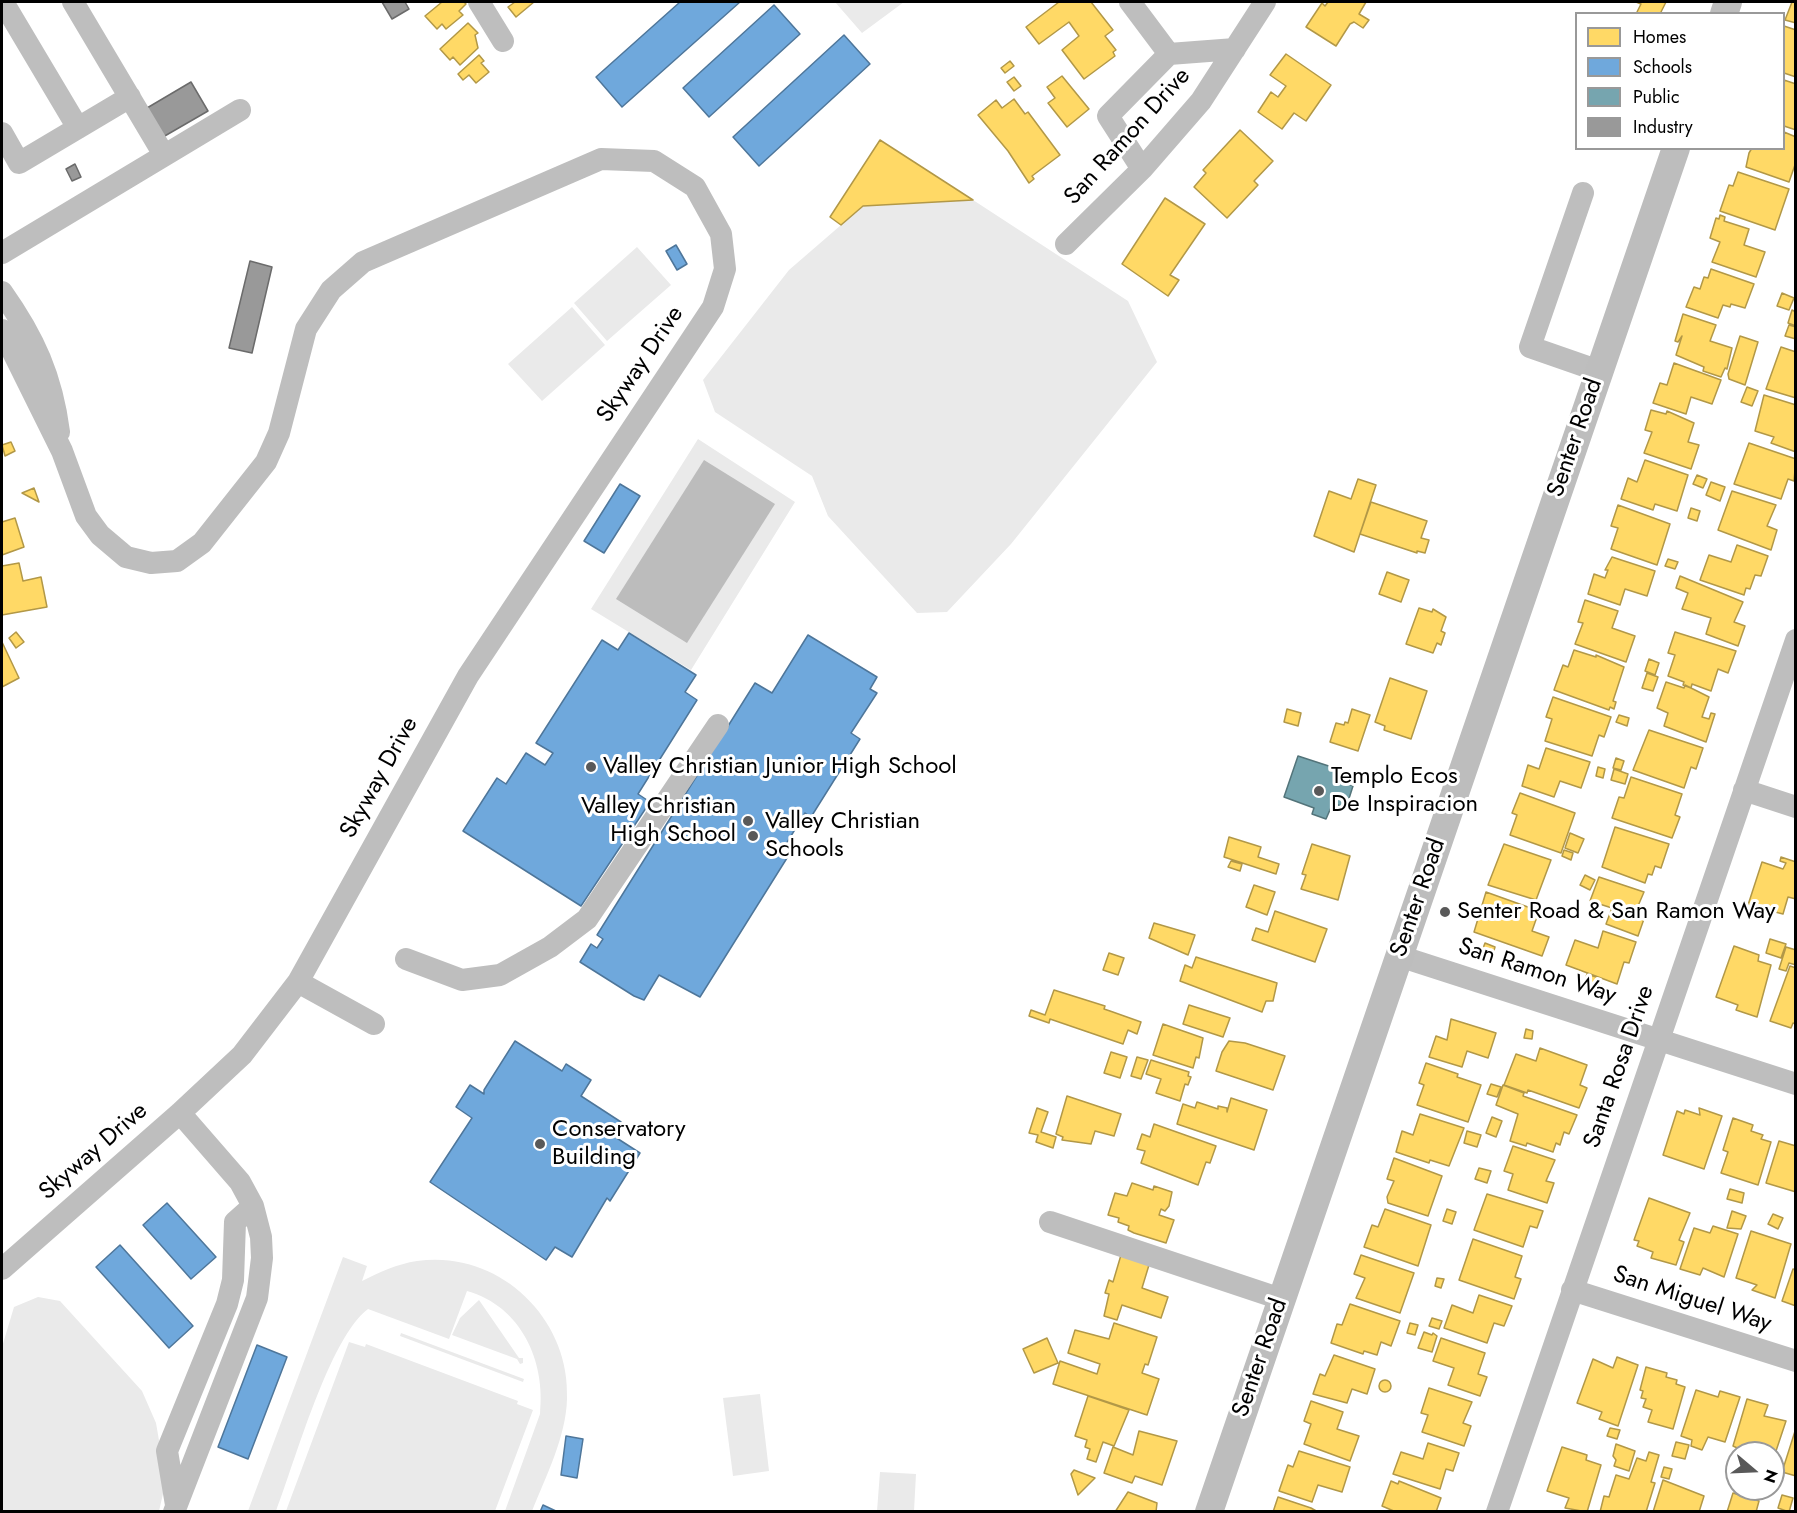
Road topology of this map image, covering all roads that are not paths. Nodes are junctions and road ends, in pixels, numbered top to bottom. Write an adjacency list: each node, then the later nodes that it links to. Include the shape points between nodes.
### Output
1 (3, 2): 11 (street)
2 (73, 2): 9 (street)
3 (479, 2): 6 (street)
4 (1130, 2): 8 (street)
5 (1265, 2): 7 (street, San Ramon Drive)
6 (503, 41)
7 (1234, 49): 8 (street); 15 (street, San Ramon Drive, via 1201,101)
8 (1169, 54): 15 (street, via 1108,116)
9 (130, 97): 11 (street); 14 (street)
10 (240, 110): 14 (street)
11 (78, 128): 12 (street, via 20,163)
12 (2, 133)
13 (1676, 150): 21 (main road, Senter Road)
14 (164, 155): 18 (street)
15 (1142, 169): 17 (street, San Ramon Drive)
16 (1583, 193): 21 (street, via 1530,347)
17 (1065, 244)
18 (2, 253)
19 (2, 292): 22 (street, Skyway Drive, via 23,323 54,393)
20 (2, 330): 22 (street, Skyway Drive)
21 (1599, 371): 27 (main road, Senter Road)
22 (62, 451): 29 (street, Skyway Drive, via 86,516 100,535 126,557 151,563 177,561 202,543 266,462 279,433 306,330 331,290 363,262 602,159 654,161 695,187 721,234 725,269 713,307 468,676)
23 (1796, 640): 25 (street, Santa Rosa Drive)
24 (718, 725): 28 (street, via 587,919 550,947 500,975 462,980)
25 (1744, 790): 26 (street); 31 (street, Santa Rosa Drive)
26 (1796, 807)
27 (1399, 956): 31 (street, San Ramon Way); 37 (main road, Senter Road)
28 (406, 959)
29 (298, 982): 30 (street); 33 (street, Skyway Drive, via 242,1055)
30 (374, 1024)
31 (1658, 1040): 32 (street, San Ramon Way); 36 (street, Santa Rosa Drive)
32 (1796, 1084)
33 (180, 1113): 35 (street, Skyway Drive); 39 (street, via 240,1182 253,1206 262,1258 257,1298)
34 (1050, 1222): 37 (street)
35 (2, 1269)
36 (1572, 1290): 38 (street, San Miguel Way); 41 (street, Santa Rosa Drive)
37 (1281, 1299): 40 (main road, Senter Road)
38 (1796, 1361)
39 (175, 1509)
40 (1209, 1512)
41 (1497, 1512)

